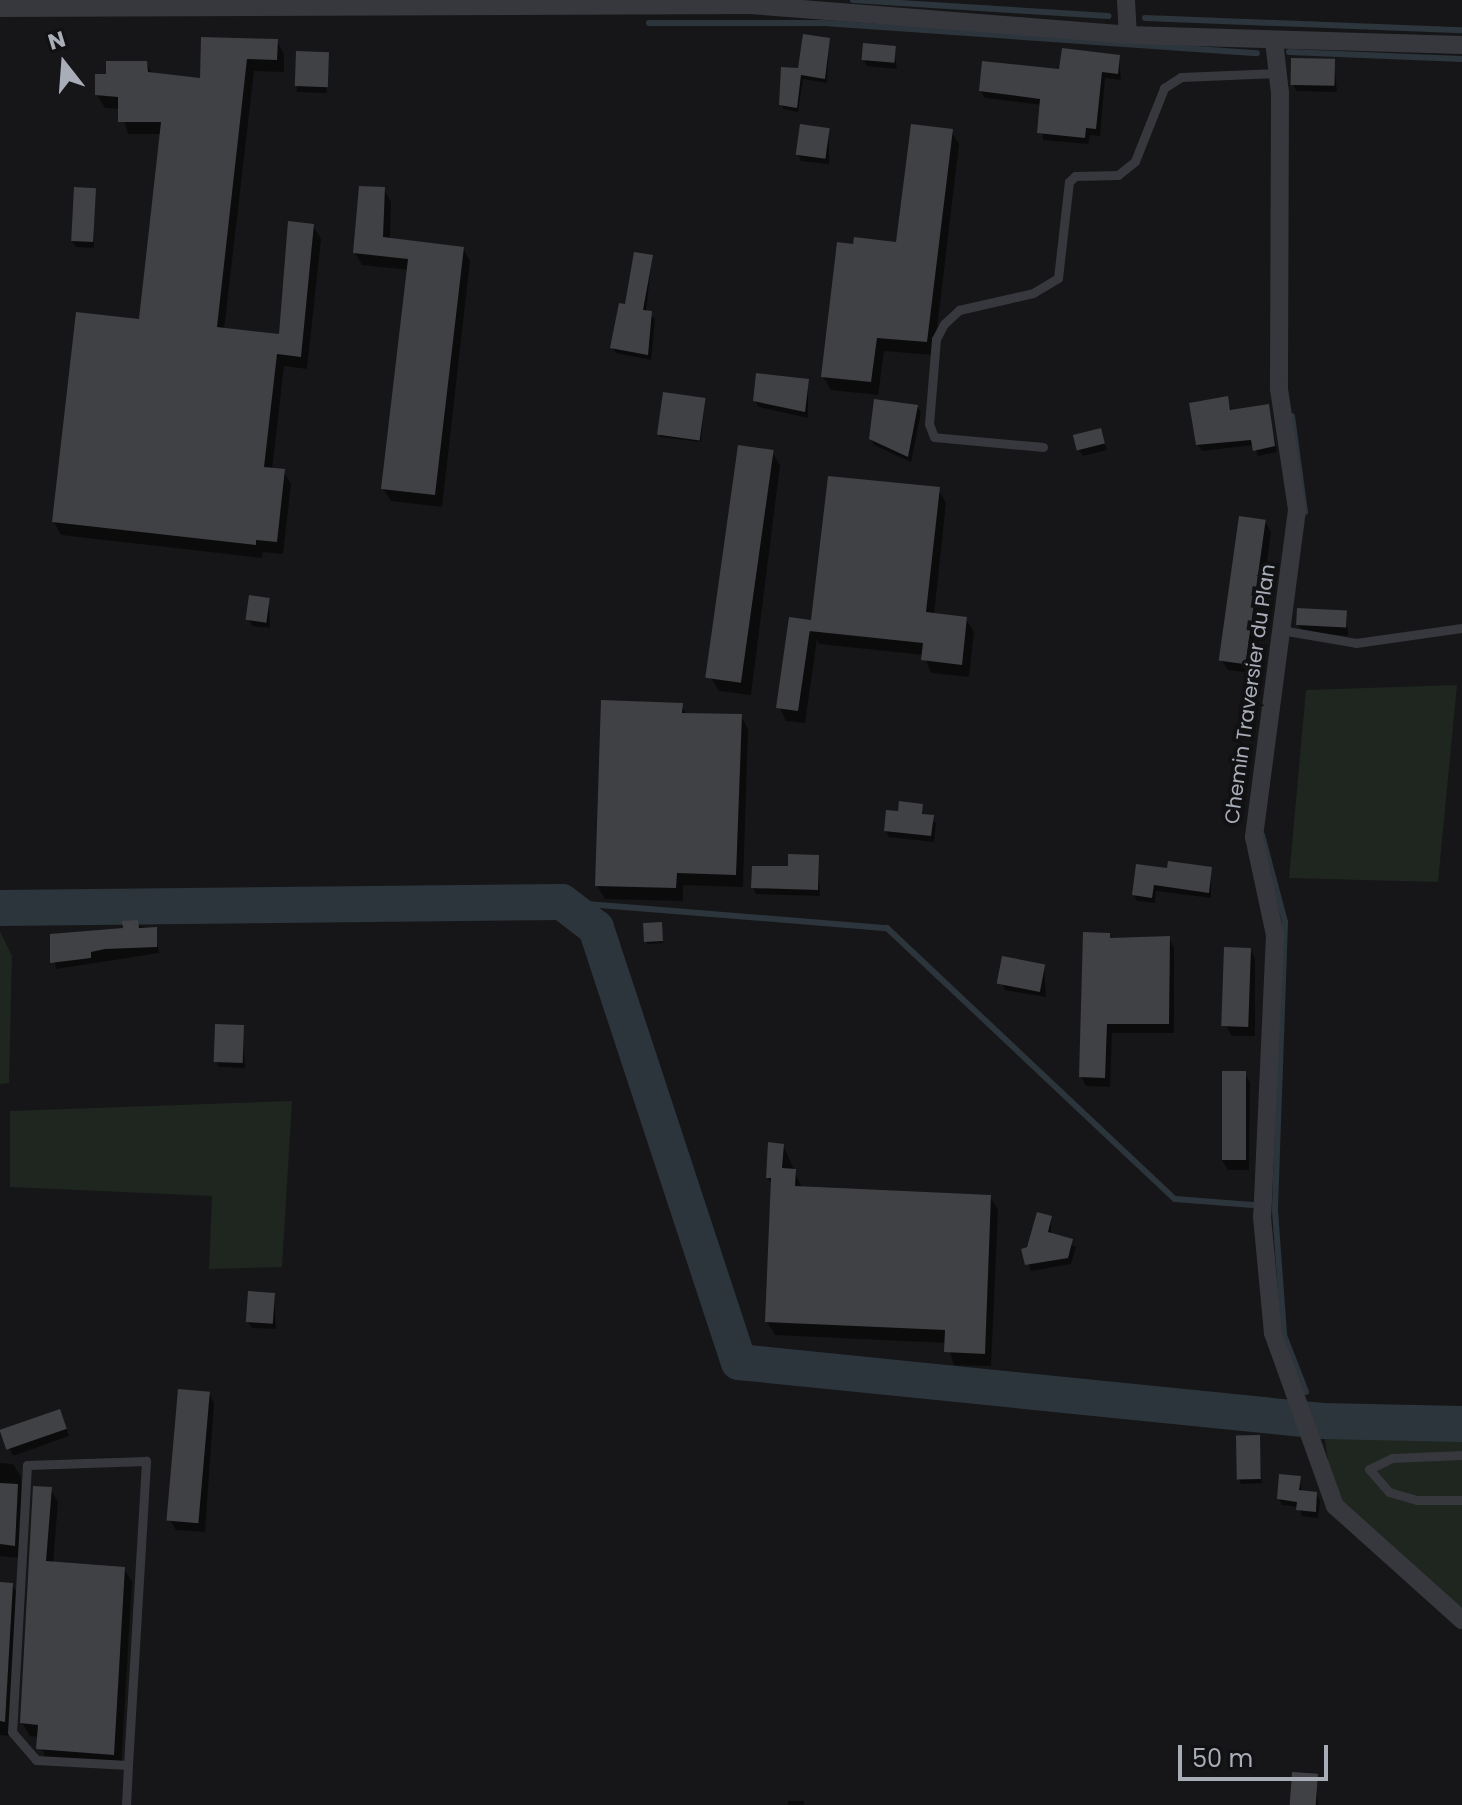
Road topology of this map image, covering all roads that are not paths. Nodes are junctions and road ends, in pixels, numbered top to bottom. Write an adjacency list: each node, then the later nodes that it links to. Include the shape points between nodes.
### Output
1 (1126, 0): 4 (street)
2 (194, 3): 3 (street); 4 (street, via 751,5)
3 (0, 8)
4 (1128, 35): 5 (street)
5 (1274, 41): 6 (street); 7 (street, Chemin Traversier du Plan)
6 (1462, 45)
7 (1277, 73): 8 (lane, via 1181,77 1164,88 1135,161 1118,175 1075,176 1069,182 1058,278 1033,293 959,310 944,324 936,339 929,424 934,437); 10 (street, Chemin Traversier du Plan, via 1279,389 1297,510)
8 (1043, 447)
9 (1462, 628): 10 (lane, via 1356,643)
10 (1281, 630): 13 (street, Chemin Traversier du Plan, via 1254,837 1275,935 1262,1217 1273,1333 1335,1506)
11 (1462, 1455): 12 (lane, via 1392,1458 1369,1469 1389,1492 1417,1500)
12 (1462, 1500)
13 (1462, 1620)
14 (128, 1765): 14 (lane, via 146,1461 27,1465 12,1732 36,1760); 15 (lane)
15 (126, 1805)

